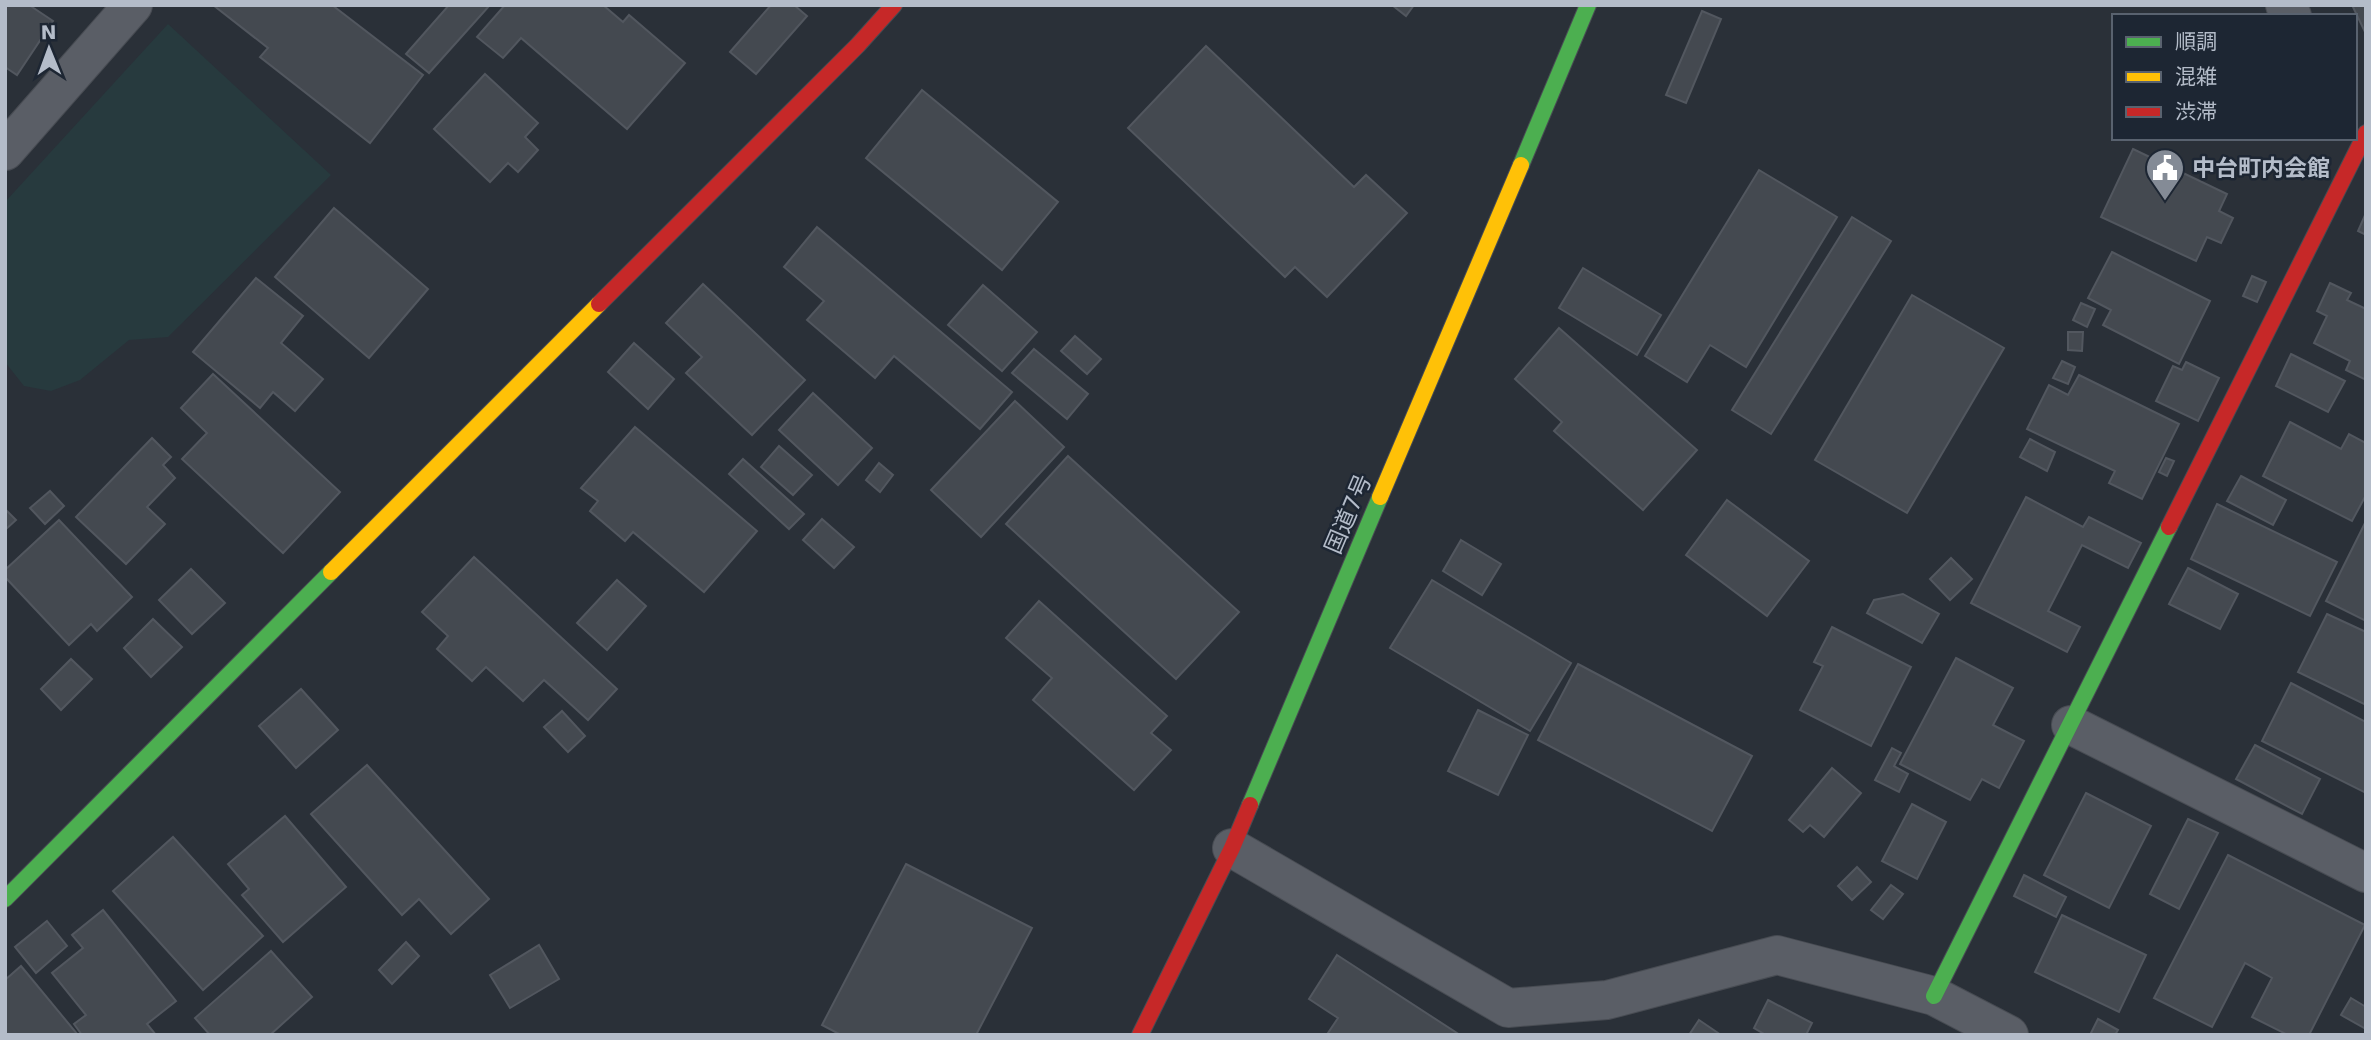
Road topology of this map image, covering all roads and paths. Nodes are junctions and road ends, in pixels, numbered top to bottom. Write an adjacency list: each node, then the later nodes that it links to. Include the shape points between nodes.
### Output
1 (133, 5): 5 (street)
2 (894, 5): 9 (main road)
3 (1588, 5): 7 (main road, 国道7号)
4 (2357, 140): 6 (main road)
5 (5, 151)
6 (2071, 725): 8 (street); 10 (main road)
7 (1232, 848): 10 (street, via 1508,1007 1607,1000 1777,955); 11 (main road, 国道7号)
8 (2366, 873)
9 (5, 899)
10 (1934, 996): 12 (street)
11 (1140, 1035)
12 (2009, 1035)

